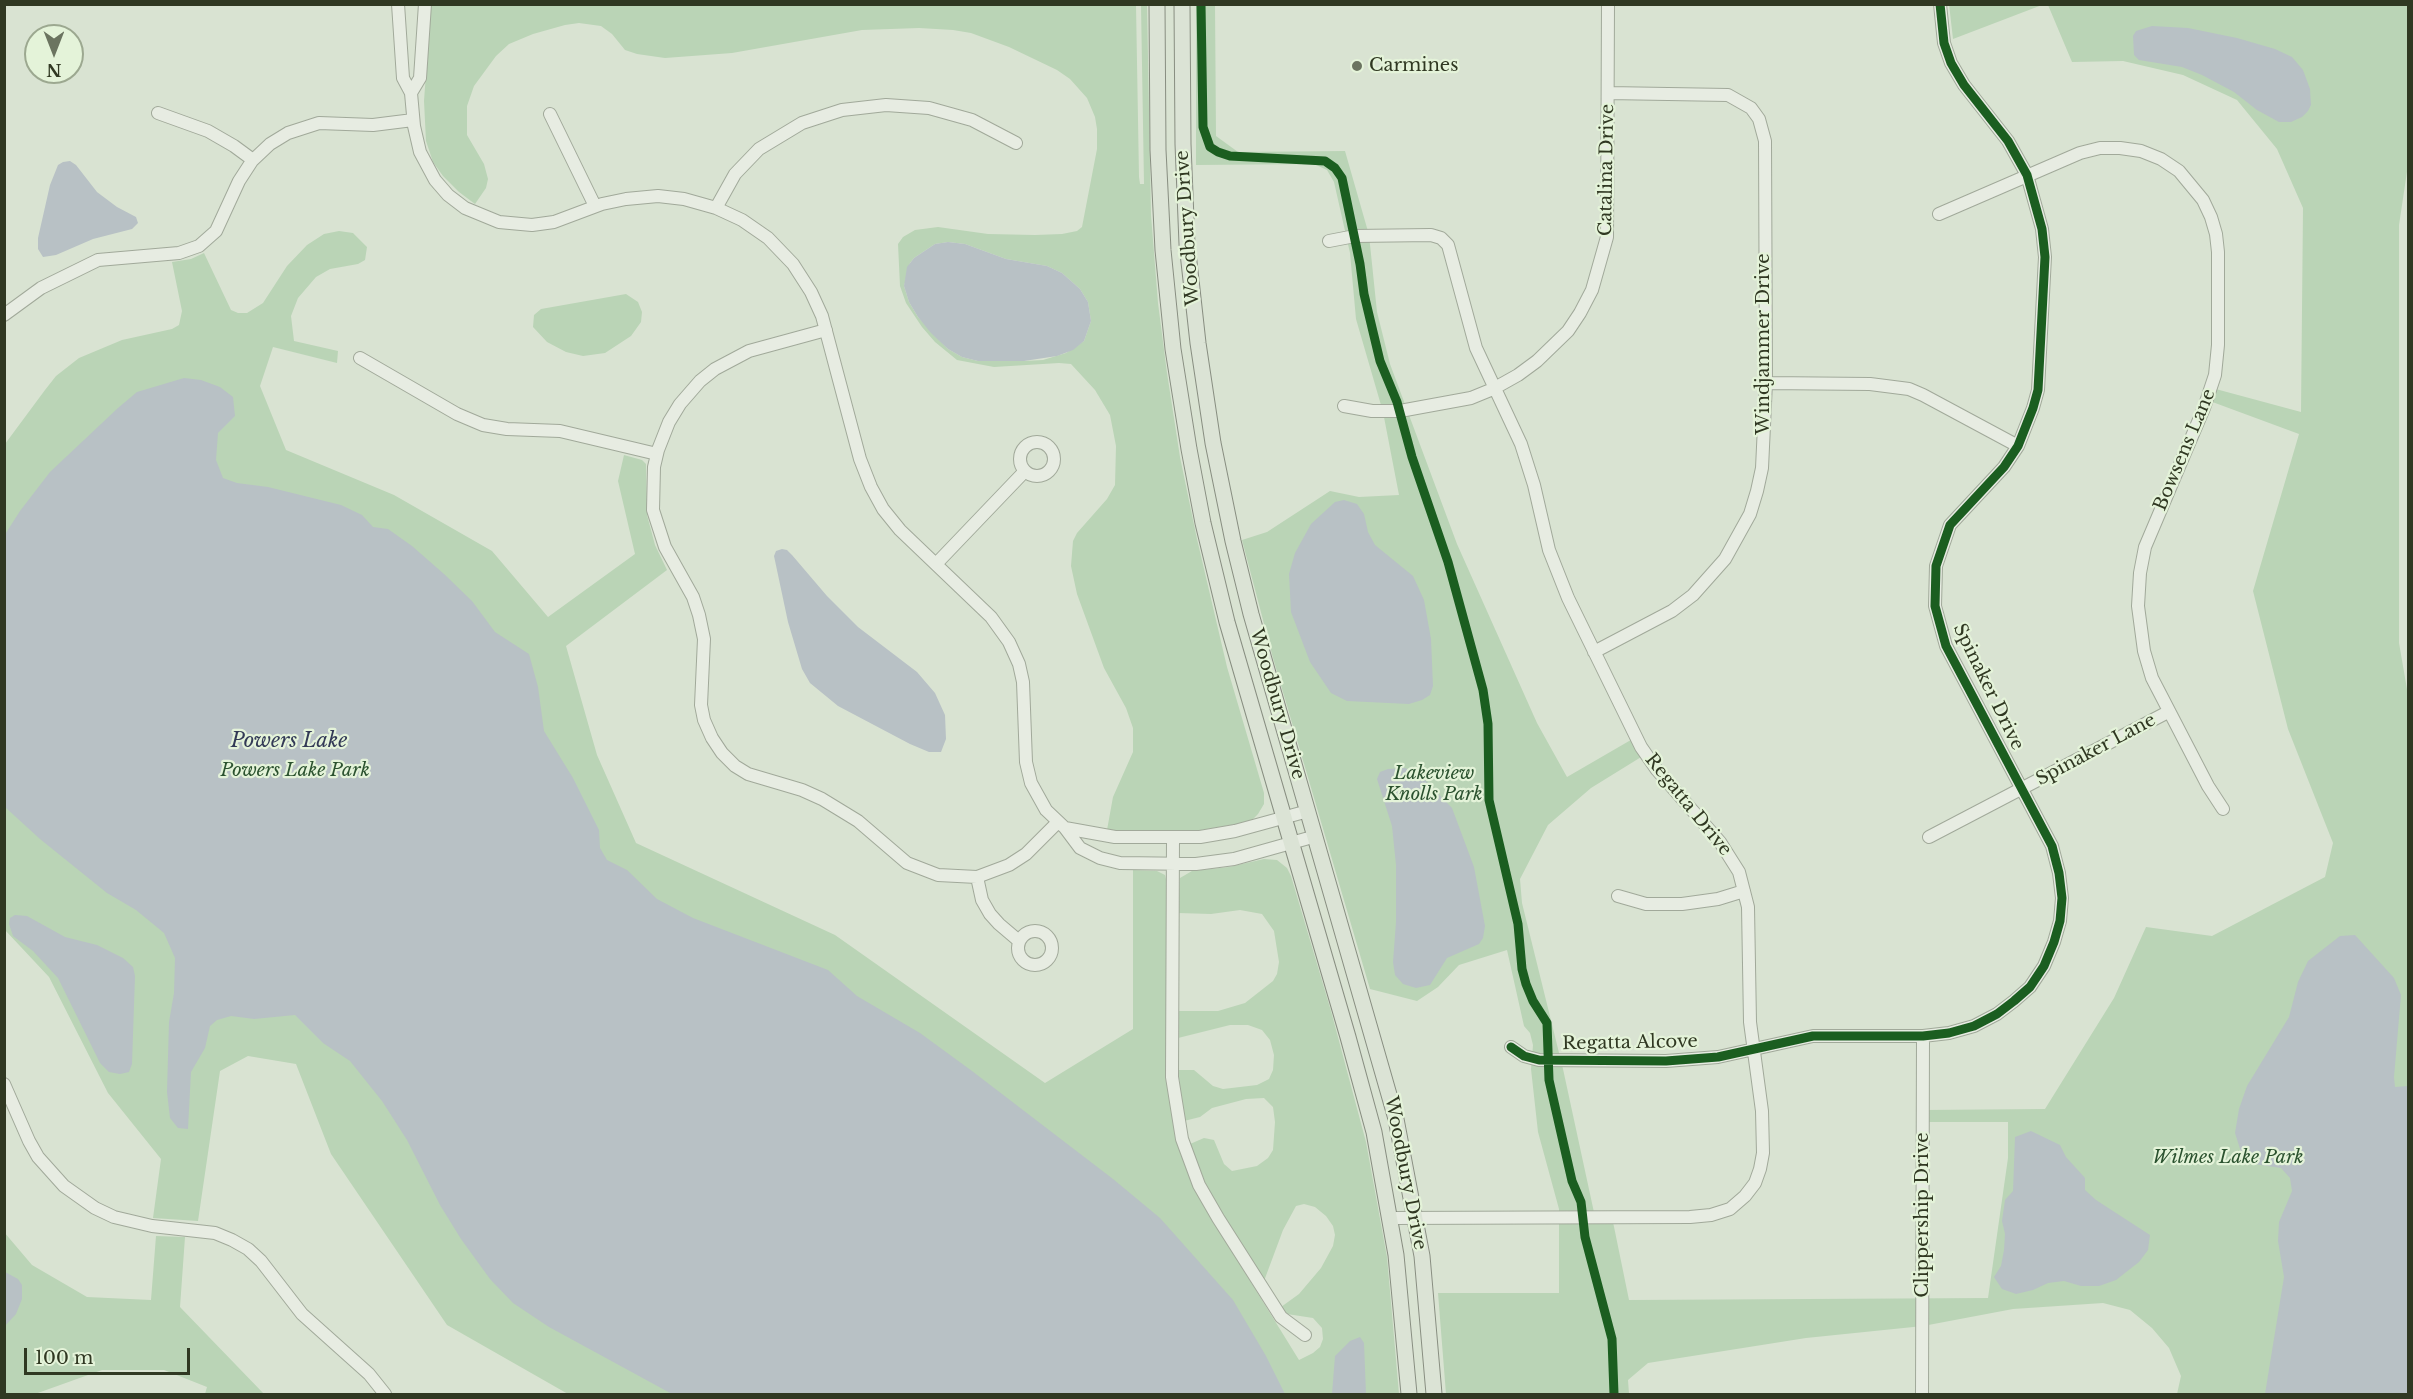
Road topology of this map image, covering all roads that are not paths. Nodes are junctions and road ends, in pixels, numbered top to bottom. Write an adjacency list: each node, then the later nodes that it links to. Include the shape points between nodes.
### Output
1 (398, 4): 7 (street, via 403,78)
2 (424, 4): 7 (street, via 420,78)
3 (1157, 4): 34 (main road, Woodbury Drive, via 1162,225 1183,416 1217,580)
4 (1182, 4): 33 (main road, Woodbury Drive, via 1187,244 1207,410 1245,589)
5 (1608, 4): 8 (street, Catalina Drive)
6 (1940, 4): 14 (street, Spinaker Drive, via 1944,43 1951,63 2008,141)
7 (411, 93): 11 (street)
8 (1608, 93): 22 (street, Windjammer Drive, via 1728,95 1751,108 1758,119 1765,141); 23 (street, Catalina Drive, via 1607,237 1592,290 1580,313 1553,346 1518,375)
9 (158, 113): 13 (street, via 208,131)
10 (550, 114): 15 (street)
11 (413, 120): 13 (street, via 373,125 311,125 279,138); 15 (street, via 420,152 432,176 452,198 479,215 504,223 532,225 554,222)
12 (1016, 143): 16 (street, via 972,120 936,109 886,105 842,110 802,123 759,149 735,174)
13 (253, 160): 19 (street, via 216,231 200,246 179,253 98,260 36,291)
14 (2027, 175): 17 (street, Bowsens Lane); 25 (street, Spinaker Drive, via 2045,257 2038,390); 30 (street, Bowsens Lane, via 2100,148 2141,151 2161,159 2192,184 2217,234 2215,375 2154,523 2143,554 2139,584 2144,651)
15 (595, 206): 16 (street, via 626,198 658,196)
16 (716, 208): 20 (street, via 756,229 783,253 808,286)
17 (1939, 214)
18 (1329, 241): 23 (street, Regatta Drive, via 1355,236 1442,238 1448,245 1476,348)
19 (5, 314)
20 (826, 330): 26 (street, via 749,351 711,372 678,408); 28 (street, via 871,487 892,520)
21 (360, 358): 26 (street, via 483,425 560,431)
22 (1766, 384): 25 (street, via 1879,384 1909,389); 29 (street, Windjammer Drive, via 1757,491 1750,514 1725,559 1693,595 1672,611)
23 (1493, 389): 24 (street, Catalina Drive, via 1452,403 1400,411); 29 (street, Regatta Drive, via 1521,444 1556,570)
24 (1344, 406)
25 (2018, 446): 31 (street, Spinaker Drive, via 2004,468 1950,525 1936,566 1934,587 1937,617 1946,646)
26 (657, 454): 41 (street, via 653,510 665,547 699,615 704,639 701,705 711,738 722,753 748,774 802,790 840,809 921,870 938,875)
27 (1025, 471): 28 (street)
28 (936, 564): 35 (street, via 995,621 1012,648 1023,686 1028,773 1041,802)
29 (1594, 652): 42 (street, Regatta Drive, via 1641,747 1732,857)
30 (2168, 712): 31 (street, Spinaker Lane); 32 (street, Bowsens Lane)
31 (2021, 789): 38 (street, Spinaker Lane); 45 (street, Spinaker Drive, via 2052,846 2059,873 2062,898 2054,942 2030,987 1997,1014 1974,1026)
32 (2223, 809)
33 (1308, 811): 34 (street); 36 (main road, Woodbury Drive)
34 (1284, 818): 37 (street, via 1224,834); 39 (main road, Woodbury Drive)
35 (1061, 825): 37 (street, via 1110,837); 40 (street, via 1080,848 1104,859); 41 (street, via 1009,865)
36 (1316, 836): 39 (street); 50 (main road, Woodbury Drive, via 1390,1094)
37 (1173, 837): 40 (street)
38 (1929, 837)
39 (1292, 843): 40 (street, via 1226,861); 49 (main road, Woodbury Drive, via 1361,1083)
40 (1173, 865): 51 (street, via 1172,1077 1184,1146 1207,1199 1281,1317)
41 (977, 876): 44 (street, via 982,900 990,914)
42 (1744, 891): 43 (street, via 1682,904 1646,904); 47 (street, Regatta Drive, via 1749,923)
43 (1618, 896)
44 (1019, 941)
45 (1923, 1036): 47 (street, Spinaker Drive, via 1813,1036); 55 (street, Clippership Drive)
46 (1511, 1047): 47 (street, Regatta Alcove, via 1528,1058 1548,1060 1666,1061)
47 (1753, 1051): 50 (street, Regatta Drive, via 1761,1102 1761,1161 1755,1183 1730,1209 1690,1217)
48 (4, 1084): 52 (street, via 33,1149 64,1186 114,1217 215,1233 248,1249 302,1314 369,1374)
49 (1391, 1218): 50 (street, Regatta Drive); 53 (main road, Woodbury Drive)
50 (1416, 1218): 54 (main road, Woodbury Drive, via 1428,1306)
51 (1305, 1335)
52 (385, 1395)
53 (1409, 1395)
54 (1434, 1395)
55 (1922, 1395)

